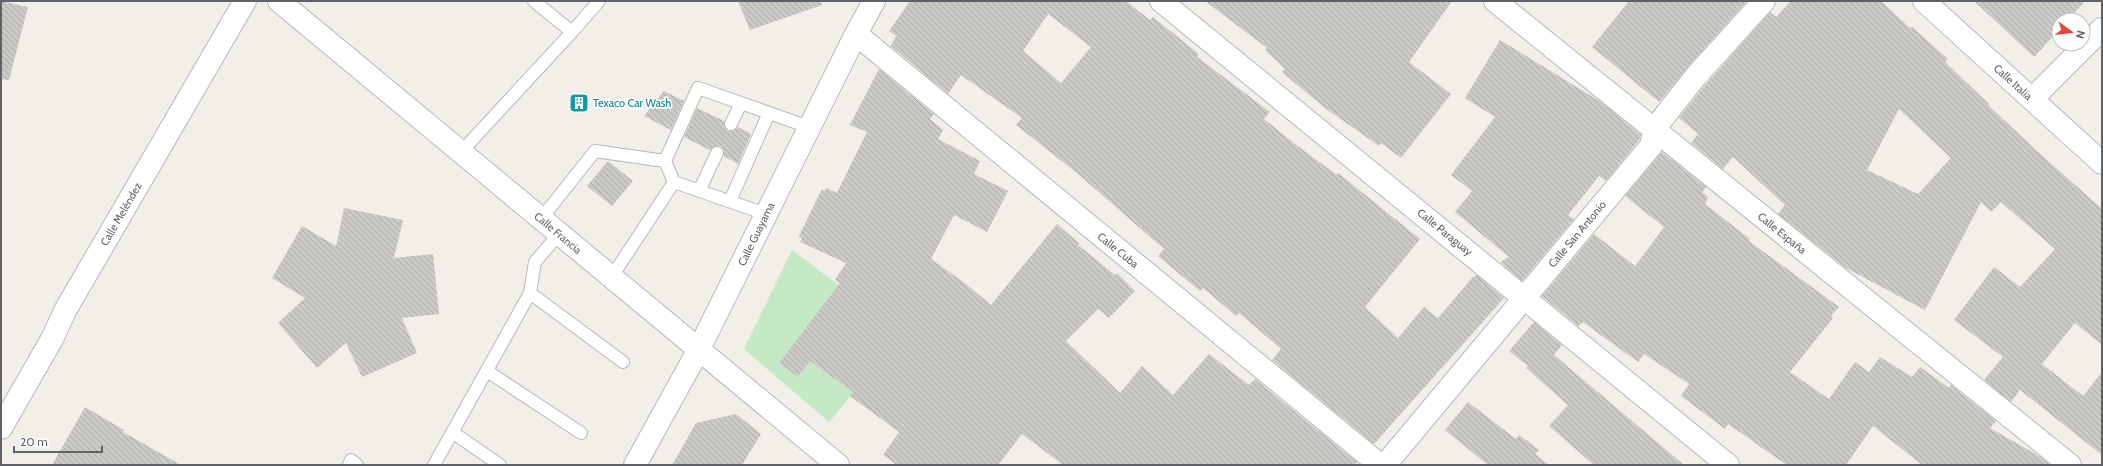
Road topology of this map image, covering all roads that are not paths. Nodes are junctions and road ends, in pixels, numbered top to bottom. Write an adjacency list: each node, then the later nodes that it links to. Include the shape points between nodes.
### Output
1 (245, 1): 35 (street, Calle Meléndez, via 66,309 52,339)
2 (279, 1): 19 (street, Calle Francia)
3 (534, 1): 11 (lane)
4 (599, 1): 11 (lane)
5 (874, 1): 12 (street, Calle Guayama)
6 (1161, 1): 31 (street, Calle Paraguay)
7 (1495, 1): 18 (street, Calle España)
8 (1764, 1): 18 (street, Calle San Antonio, via 1696,76)
9 (1924, 1): 13 (street, Calle Italia)
10 (2102, 29): 13 (street)
11 (572, 32): 19 (lane)
12 (856, 34): 17 (street, Calle Guayama); 44 (street, Calle Cuba)
13 (2032, 99): 22 (street, Calle Italia)
14 (741, 103): 15 (lane); 16 (lane); 21 (lane, via 698,88)
15 (769, 113): 17 (lane); 25 (lane)
16 (731, 124)
17 (809, 127): 26 (street, Calle Guayama)
18 (1655, 128): 31 (street, Calle San Antonio, via 1651,146); 47 (street, Calle España, via 1669,142)
19 (461, 152): 27 (street, Calle Francia)
20 (717, 153): 24 (lane)
21 (665, 161): 23 (lane); 27 (lane, via 595,151)
22 (2102, 163)
23 (674, 182): 24 (lane); 29 (lane)
24 (699, 191): 25 (lane)
25 (730, 201): 26 (lane)
26 (766, 214): 32 (street, Calle Guayama)
27 (541, 219): 28 (street, Calle Francia)
28 (559, 234): 29 (street, Calle Francia); 30 (lane, via 535,262)
29 (611, 278): 32 (street, Calle Francia)
30 (530, 293): 33 (lane); 34 (lane)
31 (1524, 296): 45 (street, Calle San Antonio); 46 (street, Calle Paraguay)
32 (698, 351): 42 (street, Calle Guayama); 43 (street, Calle Francia)
33 (623, 362)
34 (487, 371): 36 (lane); 37 (lane)
35 (1, 428)
36 (452, 432): 40 (lane); 41 (lane)
37 (581, 433)
38 (349, 465): 39 (lane, via 351,460)
39 (357, 465)
40 (434, 465)
41 (500, 465)
42 (635, 465)
43 (838, 465)
44 (1380, 465)
45 (1385, 465)
46 (1728, 465)
47 (2070, 465)

